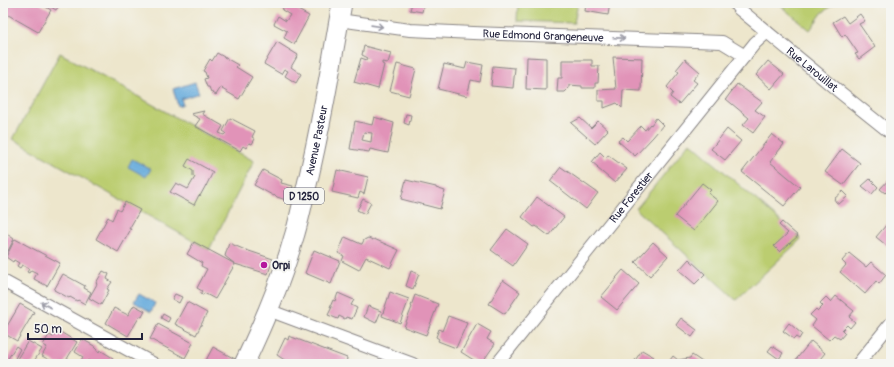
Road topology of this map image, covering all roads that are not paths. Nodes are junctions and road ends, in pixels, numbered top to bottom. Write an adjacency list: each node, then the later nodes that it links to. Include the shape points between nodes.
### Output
1 (735, 3): 3 (street, Rue Larouillat)
2 (340, 12): 4 (street, Rue Edmond Grangeneuve, one-way to 4, via 410,30 722,42); 7 (main road, Avenue Pasteur / D 1250, via 315,153 294,240)
3 (767, 32): 4 (street, Rue Forestier); 5 (street, Rue Larouillat)
4 (745, 56): 12 (street, Rue Forestier)
5 (891, 133)
6 (3, 281): 9 (street, one-way to 6)
7 (268, 310): 10 (main road, Avenue Pasteur / D 1250); 11 (street)
8 (891, 323): 13 (street)
9 (154, 364)
10 (244, 364)
11 (414, 364)
12 (497, 364)
13 (858, 364)

